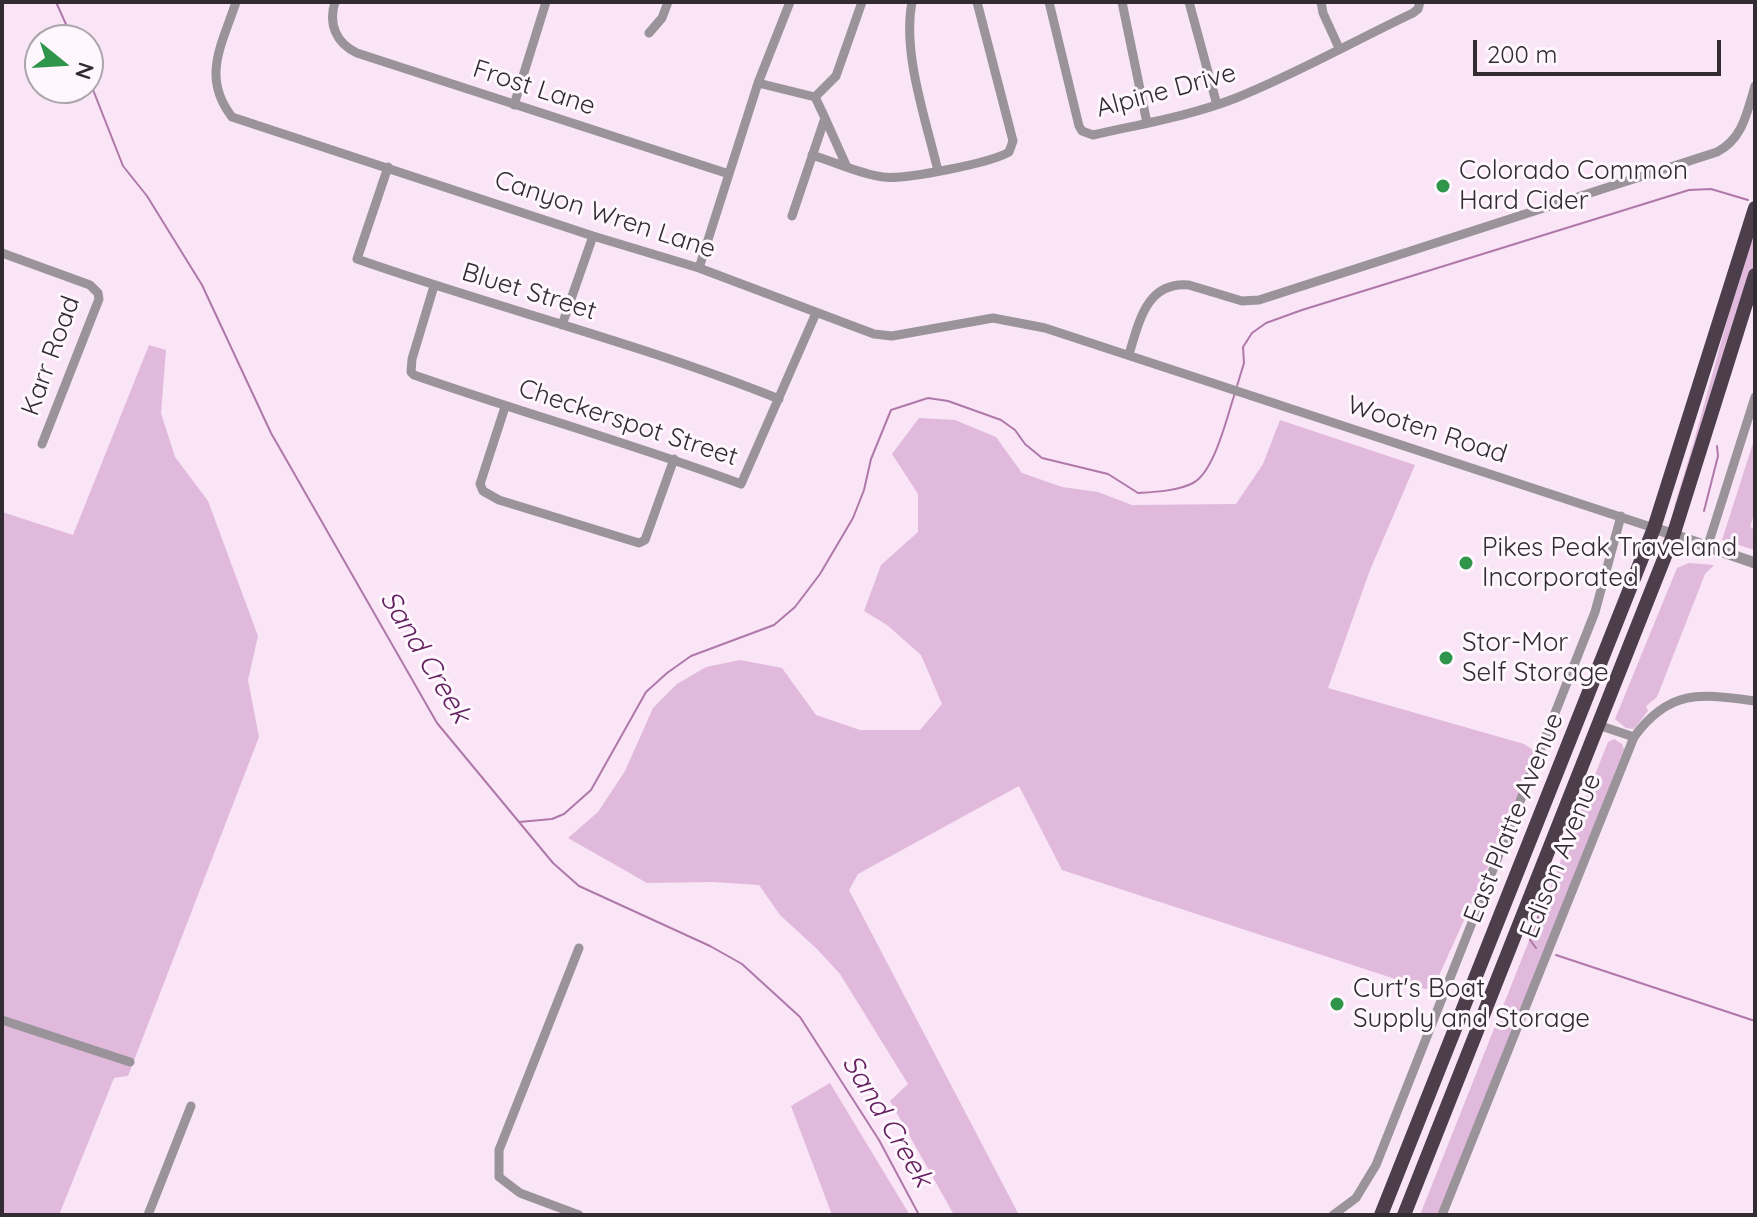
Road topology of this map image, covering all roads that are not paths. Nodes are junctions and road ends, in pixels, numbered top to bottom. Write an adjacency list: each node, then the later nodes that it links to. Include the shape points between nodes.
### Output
1 (236, 2): 25 (street, Canyon Wren Lane, via 214,85 232,117)
2 (335, 2): 19 (street, Frost Lane, via 334,30 357,53)
3 (546, 2): 19 (street)
4 (668, 2): 14 (street)
5 (790, 2): 16 (street)
6 (862, 2): 18 (street, via 836,76)
7 (912, 2): 26 (street, via 913,65)
8 (977, 2): 26 (street, via 1012,147 1003,156)
9 (1049, 2): 22 (street, Alpine Drive, via 1082,131 1093,135)
10 (1122, 2): 22 (street)
11 (1189, 2): 20 (street)
12 (1321, 2): 15 (street)
13 (1420, 2): 15 (street, Alpine Drive, via 1413,13)
14 (649, 33)
15 (1339, 48): 20 (street, Alpine Drive)
16 (758, 83): 18 (street); 27 (street)
17 (1755, 86): 38 (street, via 1739,134 1717,152 1259,300 1171,285 1150,298)
18 (815, 97): 21 (street)
19 (514, 105): 27 (street, Frost Lane)
20 (1217, 105): 22 (street, Alpine Drive)
21 (825, 118): 23 (street); 24 (street)
22 (1147, 123)
23 (812, 155): 24 (street); 29 (street)
24 (846, 165): 26 (street, via 894,178)
25 (388, 167): 30 (street, Canyon Wren Lane); 34 (street, Bluet Street, via 357,259)
26 (938, 171)
27 (729, 174): 32 (street)
28 (1755, 208): 45 (highway, East Platte Avenue)
29 (792, 216)
30 (593, 236): 32 (street, Canyon Wren Lane); 36 (street)
31 (3, 255): 42 (street, Karr Road, via 90,285 98,293)
32 (699, 268): 35 (street, Canyon Wren Lane)
33 (1755, 275): 46 (highway, East Platte Avenue)
34 (434, 286): 36 (street, Bluet Street); 41 (street, Checkerspot Street, via 411,372)
35 (816, 313): 37 (street, Canyon Wren Lane, via 892,336 993,318); 40 (street, Checkerspot Street)
36 (562, 325): 40 (street, Bluet Street)
37 (1084, 341): 38 (street, Wooten Road)
38 (1129, 354): 44 (street, Wooten Road)
39 (1755, 397): 47 (street)
40 (779, 399): 43 (street, Checkerspot Street, via 741,484)
41 (505, 407): 43 (street, Checkerspot Street); 43 (street, via 480,484 483,491 561,520 639,543 645,540)
42 (42, 444)
43 (674, 459)
44 (1621, 516): 45 (street, Wooten Road); 58 (street, via 1595,612 1376,1165 1356,1198)
45 (1654, 528): 46 (street, Wooten Road); 59 (highway, East Platte Avenue)
46 (1673, 536): 47 (street, Wooten Road); 50 (highway, East Platte Avenue)
47 (1707, 548): 48 (street, Wooten Road)
48 (1755, 563)
49 (1755, 701): 51 (street, Edison Avenue, via 1696,695 1673,701 1645,721)
50 (1598, 725): 51 (street); 60 (highway, East Platte Avenue)
51 (1634, 737): 61 (street, Edison Avenue)
52 (579, 948): 57 (street, via 499,1150 499,1177 520,1193)
53 (2, 1020): 54 (street)
54 (130, 1062)
55 (191, 1106): 56 (street)
56 (148, 1215)
57 (579, 1215)
58 (1333, 1215)
59 (1381, 1215)
60 (1404, 1215)
61 (1442, 1215)

